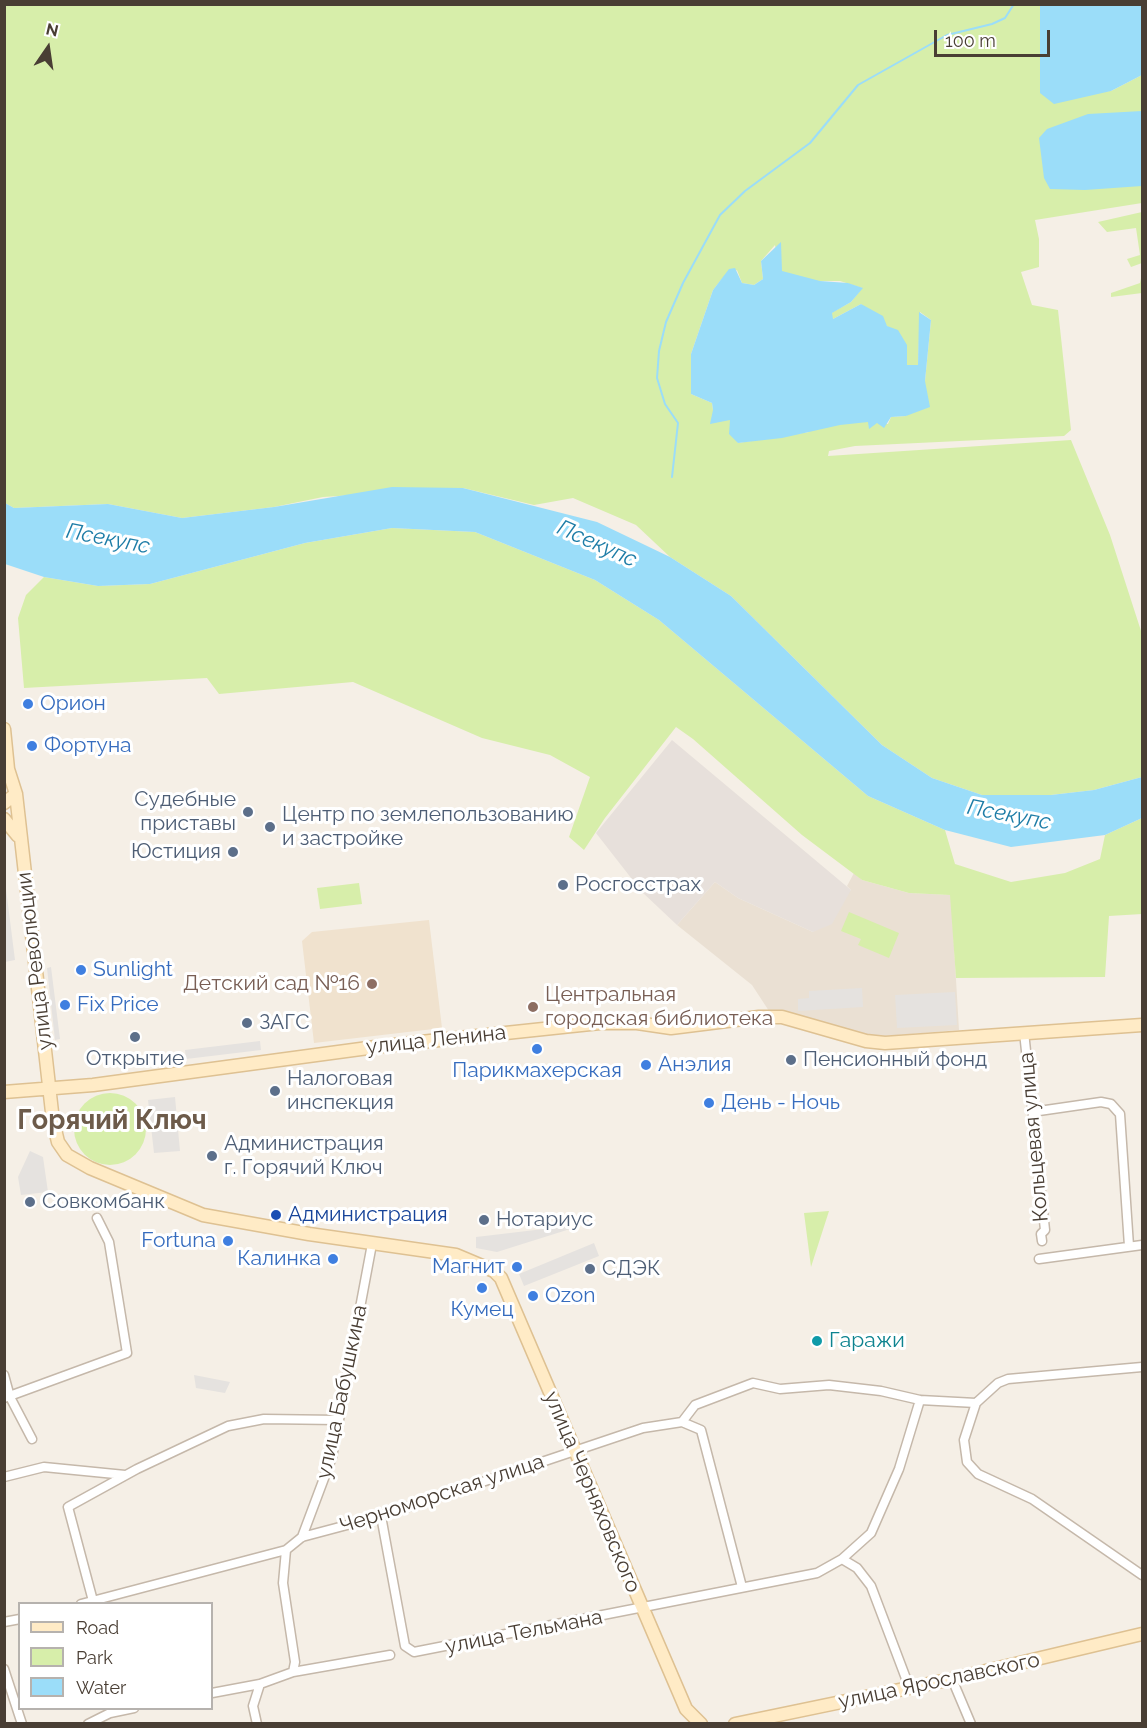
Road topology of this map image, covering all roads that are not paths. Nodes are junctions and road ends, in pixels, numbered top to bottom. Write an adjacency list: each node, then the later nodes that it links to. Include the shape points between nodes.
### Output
1 (4, 729): 2 (street, улица Революции)
2 (16, 794): 3 (street); 5 (street, улица Революции)
3 (4, 803)
4 (4, 819): 5 (street)
5 (21, 843): 8 (street, улица Революции)
6 (1143, 1025): 7 (street, улица Ленина)
7 (1024, 1032): 8 (street, улица Ленина, via 885,1043 782,1017 671,1029 637,1023 600,1023 383,1046); 10 (street, Кольцевая улица)
8 (50, 1089): 9 (street, улица Ленина); 13 (street, улица Революции, via 58,1142 67,1155 203,1215)
9 (4, 1092)
10 (1032, 1112): 12 (street, Кольцевая улица, via 1045,1230); 15 (street, via 1101,1102 1111,1104 1120,1114)
11 (98, 1218): 19 (street, via 109,1242 127,1353)
12 (1042, 1241)
13 (372, 1244): 22 (street, улица Бабушкина); 25 (street, улица Черняховского, via 456,1256 481,1263 501,1278)
14 (1143, 1245): 15 (street)
15 (1129, 1246): 16 (street)
16 (1039, 1259)
17 (1143, 1367): 21 (street, via 1008,1379 985,1392)
18 (4, 1376): 19 (street)
19 (7, 1398): 24 (street)
20 (920, 1400): 21 (street); 23 (street, via 829,1385 780,1389 753,1383 695,1405); 31 (street, улица Тельмана, via 882,1512 871,1533)
21 (976, 1403): 32 (street, via 964,1450 967,1462 978,1474 1032,1499)
22 (338, 1420): 26 (street, via 264,1419 228,1426); 29 (street, улица Бабушкина, via 332,1456)
23 (682, 1422): 25 (street, Черноморская улица, via 643,1428); 33 (street, via 700,1430)
24 (32, 1439)
25 (576, 1452): 28 (street, Черноморская улица); 36 (street, улица Черняховского)
26 (125, 1475): 27 (street, via 44,1467); 34 (street, via 68,1507)
27 (4, 1477)
28 (381, 1516): 29 (street, Черноморская улица); 36 (street, улица Тельмана, via 405,1646 414,1652)
29 (302, 1537): 30 (street, Черноморская улица)
30 (286, 1550): 34 (street, Черноморская улица); 40 (street, via 283,1582 295,1662)
31 (842, 1559): 33 (street, улица Тельмана, via 817,1573); 43 (street, via 857,1568 871,1586)
32 (1143, 1575)
33 (742, 1587): 36 (street, улица Тельмана)
34 (93, 1601): 35 (street, Черноморская улица)
35 (89, 1602)
36 (643, 1609): 49 (street, улица Черняховского, via 686,1709)
37 (1143, 1634): 41 (street, улица Ярославского)
38 (390, 1655): 40 (street)
39 (4, 1669): 46 (street)
40 (293, 1672): 42 (street)
41 (952, 1680): 43 (street, улица Ярославского); 51 (street)
42 (260, 1684): 44 (street); 48 (street, via 253,1706)
43 (910, 1689): 50 (street, улица Ярославского)
44 (213, 1693)
45 (124, 1710): 47 (street)
46 (22, 1724)
47 (88, 1724)
48 (257, 1724)
49 (700, 1724)
50 (735, 1724)
51 (971, 1724)

